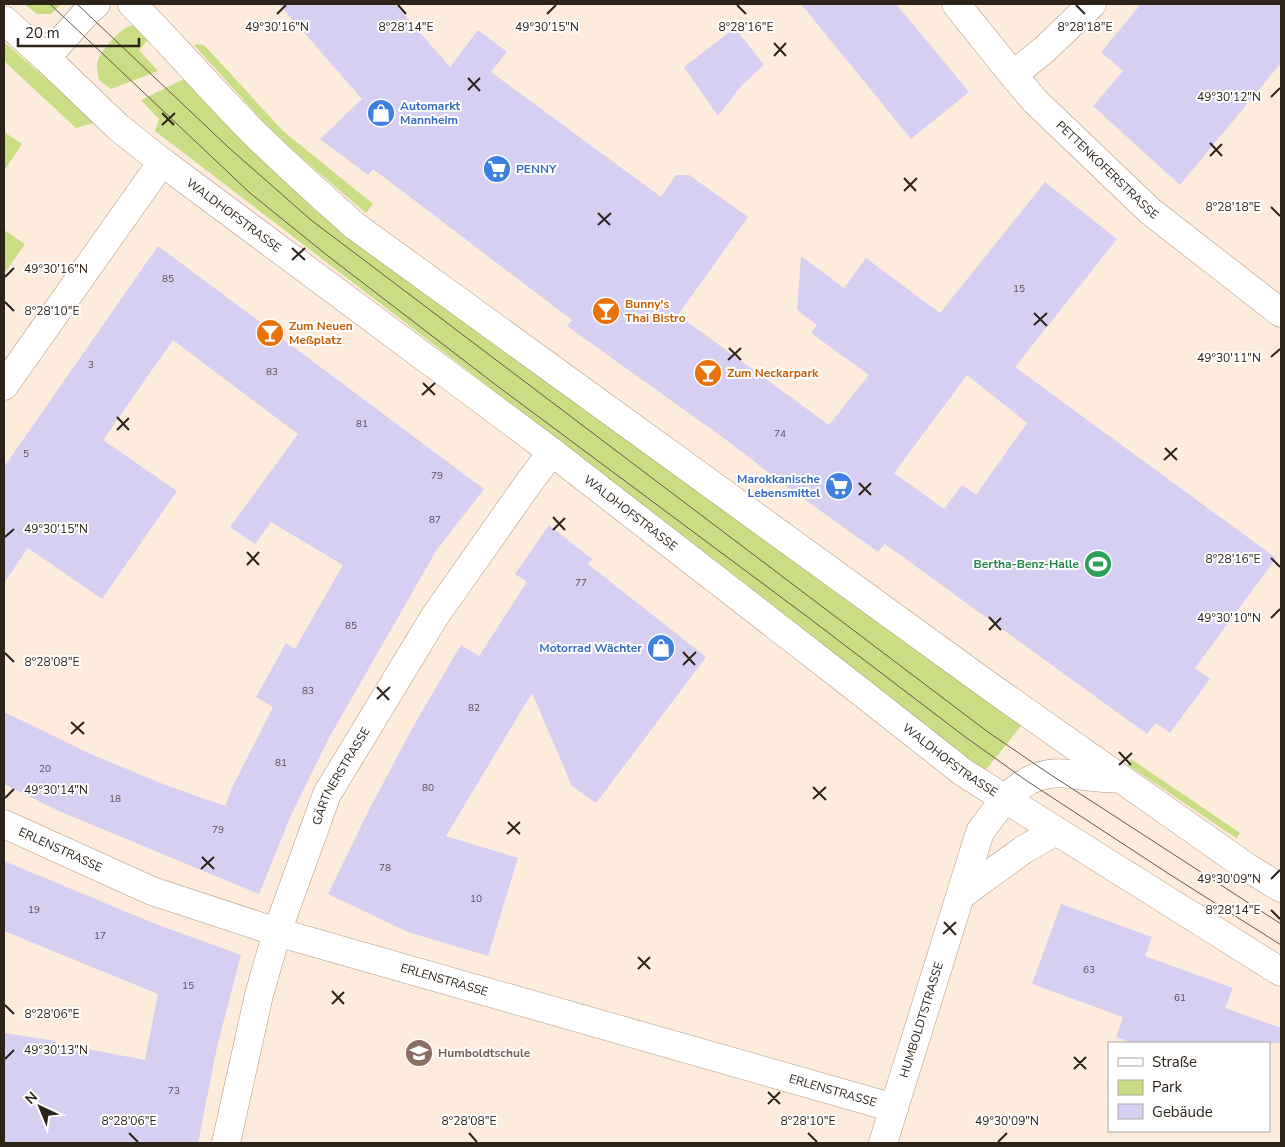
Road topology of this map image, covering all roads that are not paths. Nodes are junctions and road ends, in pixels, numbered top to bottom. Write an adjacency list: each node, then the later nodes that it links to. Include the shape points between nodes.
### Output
1 (96, 4): 6 (street)
2 (132, 4): 12 (street, via 255,134 355,226 984,683)
3 (956, 4): 7 (street, PETTENKOFERSTRASSE)
4 (1092, 4): 7 (street)
5 (4, 20): 6 (street, WALDHOFSTRASSE)
6 (46, 58): 8 (street, WALDHOFSTRASSE, via 118,127)
7 (1013, 75): 9 (street, PETTENKOFERSTRASSE, via 1150,211)
8 (162, 162): 10 (street); 11 (street, WALDHOFSTRASSE)
9 (1281, 312)
10 (4, 386)
11 (552, 452): 13 (street, WALDHOFSTRASSE, via 964,773); 18 (street, GÄRTNERSTRASSE, via 435,616 327,794)
12 (1120, 778): 13 (street, HUMBOLDTSTRASSE, via 1048,773 1027,781); 16 (street)
13 (1005, 799): 15 (street, WALDHOFSTRASSE); 17 (street, HUMBOLDTSTRASSE, via 980,832)
14 (4, 824): 18 (street, ERLENSTRASSE, via 152,891)
15 (1056, 831): 17 (street, via 1023,850); 19 (street, WALDHOFSTRASSE)
16 (1281, 888)
17 (960, 896): 20 (street, HUMBOLDTSTRASSE)
18 (277, 932): 20 (street, ERLENSTRASSE); 21 (street, GÄRTNERSTRASSE, via 259,995)
19 (1281, 972)
20 (894, 1108): 22 (street, HUMBOLDTSTRASSE)
21 (226, 1143)
22 (883, 1143)

